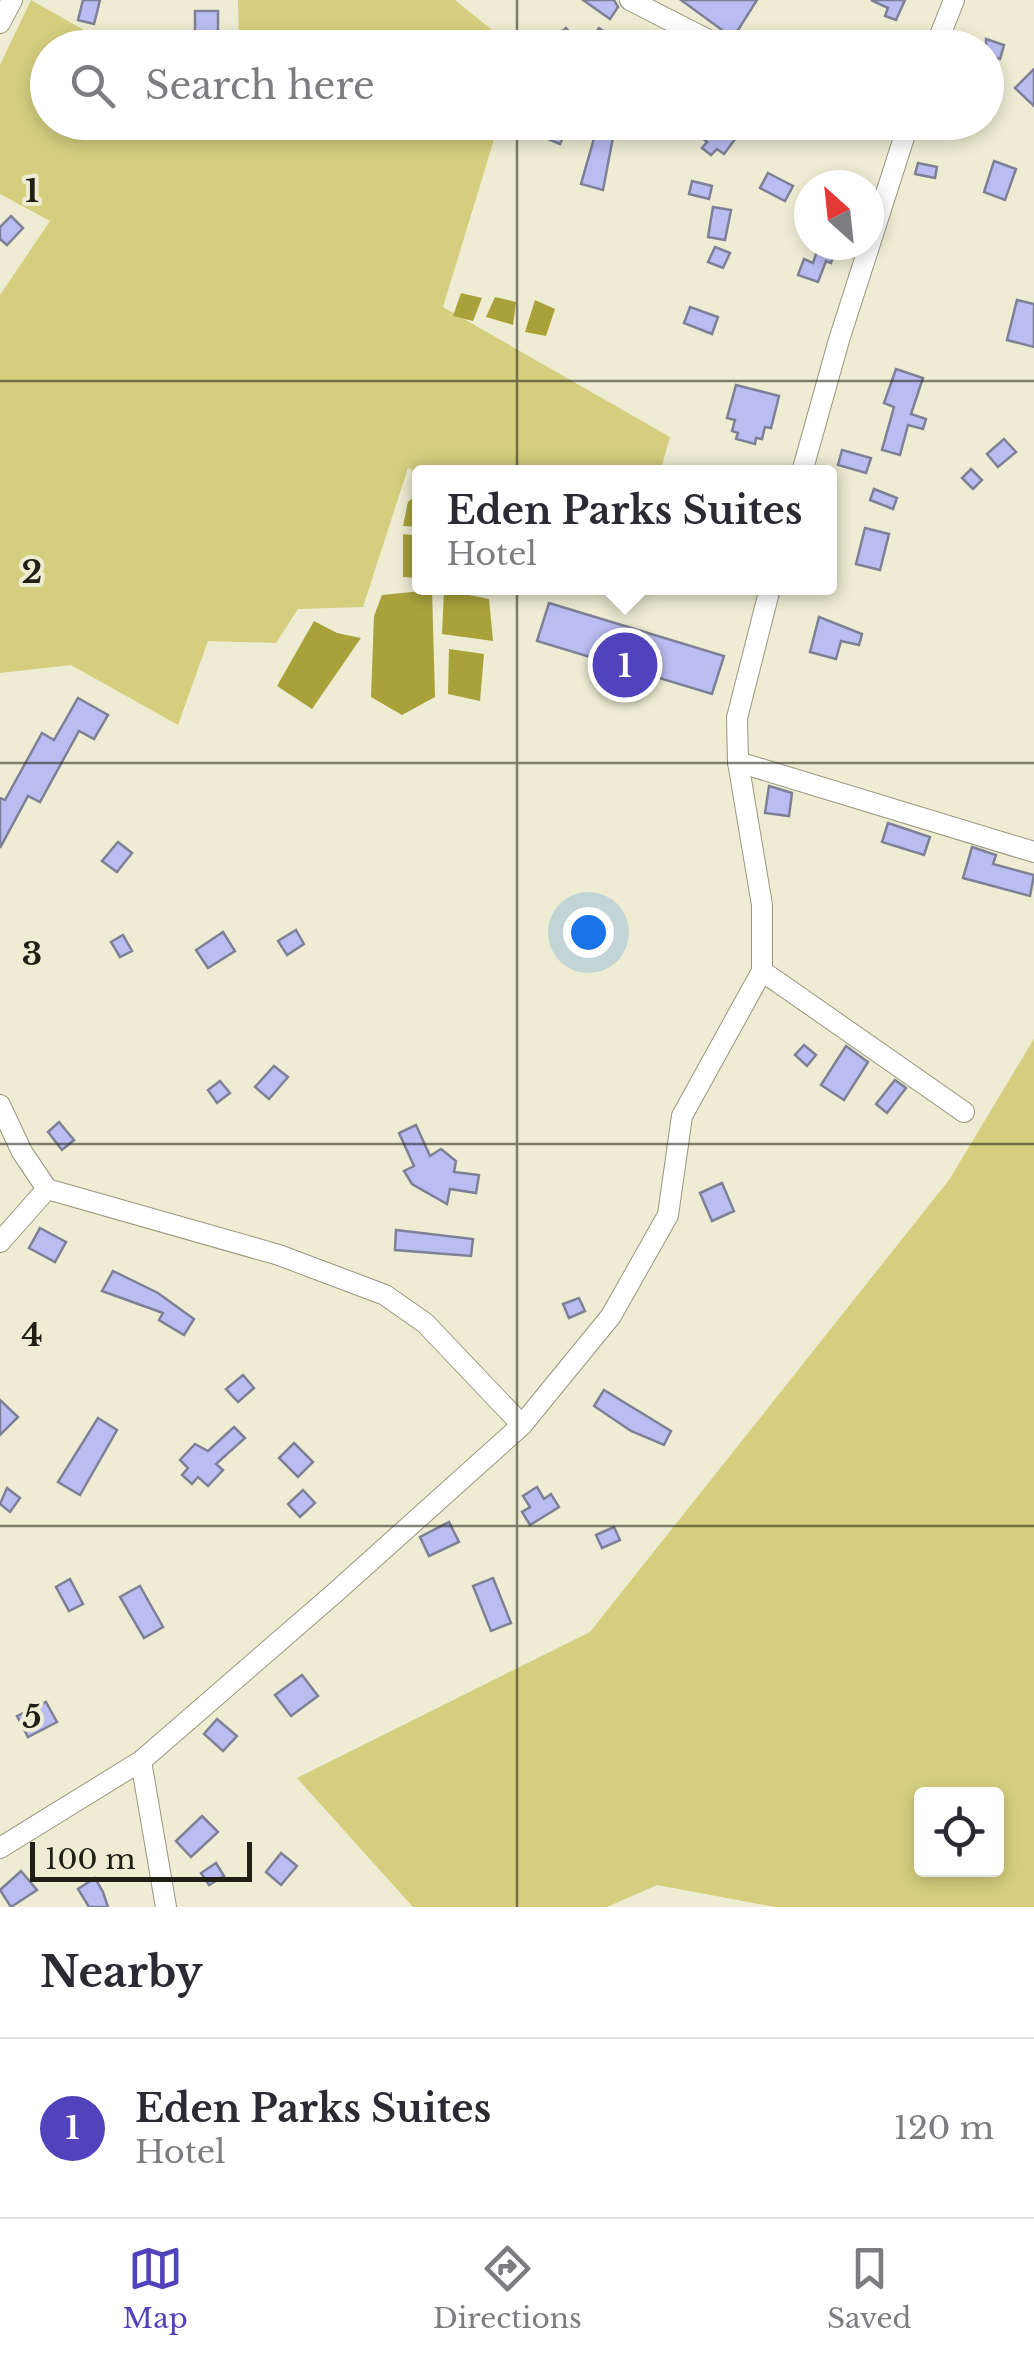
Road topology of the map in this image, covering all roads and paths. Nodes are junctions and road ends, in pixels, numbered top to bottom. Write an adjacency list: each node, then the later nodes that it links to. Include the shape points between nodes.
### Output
1 (12, 0): 4 (street)
2 (630, 0): 5 (street)
3 (954, 0): 6 (street)
4 (0, 24)
5 (689, 30)
6 (942, 30)
7 (903, 140): 8 (street)
8 (804, 465)
9 (768, 595): 10 (street, via 737,718)
10 (738, 762): 11 (street); 12 (street, via 762,905)
11 (1034, 852)
12 (762, 971): 14 (street); 17 (street, via 682,1116 668,1215 611,1316)
13 (0, 1105): 15 (street)
14 (964, 1112)
15 (47, 1188): 16 (street); 17 (street, via 279,1255 385,1295 425,1323)
16 (0, 1242)
17 (522, 1425): 18 (street)
18 (141, 1761): 19 (street); 20 (street)
19 (0, 1848)
20 (166, 1907)

